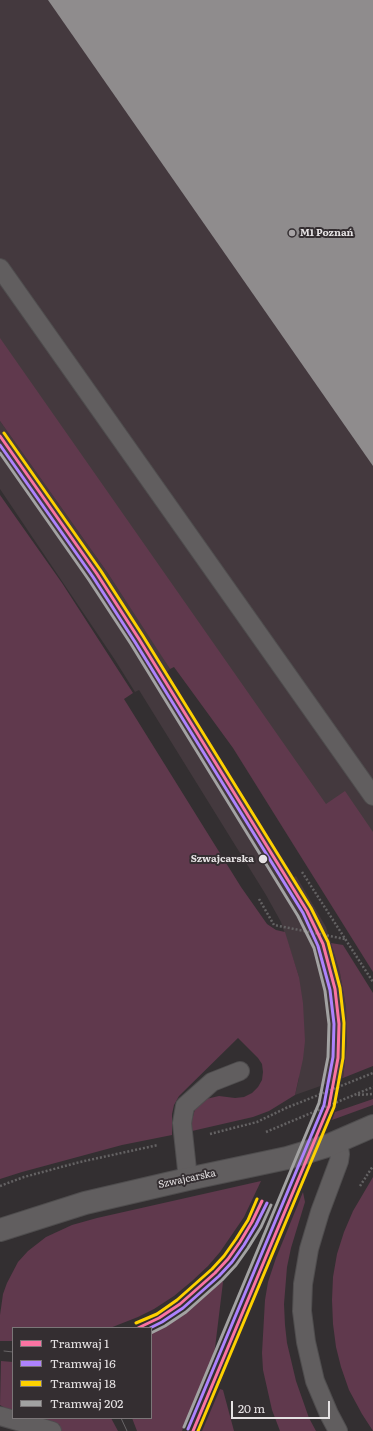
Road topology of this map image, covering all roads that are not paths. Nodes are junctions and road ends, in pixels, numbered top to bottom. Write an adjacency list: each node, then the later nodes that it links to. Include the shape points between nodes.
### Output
1 (0, 268): 2 (lane)
2 (373, 796)
3 (240, 1071): 6 (lane, via 212,1082 185,1106 182,1123)
4 (373, 1126): 5 (street, Szwajcarska)
5 (338, 1141): 6 (street, Szwajcarska, via 287,1158); 10 (lane, via 339,1161 309,1249 302,1304 306,1342 315,1381)
6 (188, 1179): 7 (street, Szwajcarska, via 85,1203)
7 (0, 1230)
8 (0, 1416): 9 (lane)
9 (52, 1431)
10 (338, 1431)

